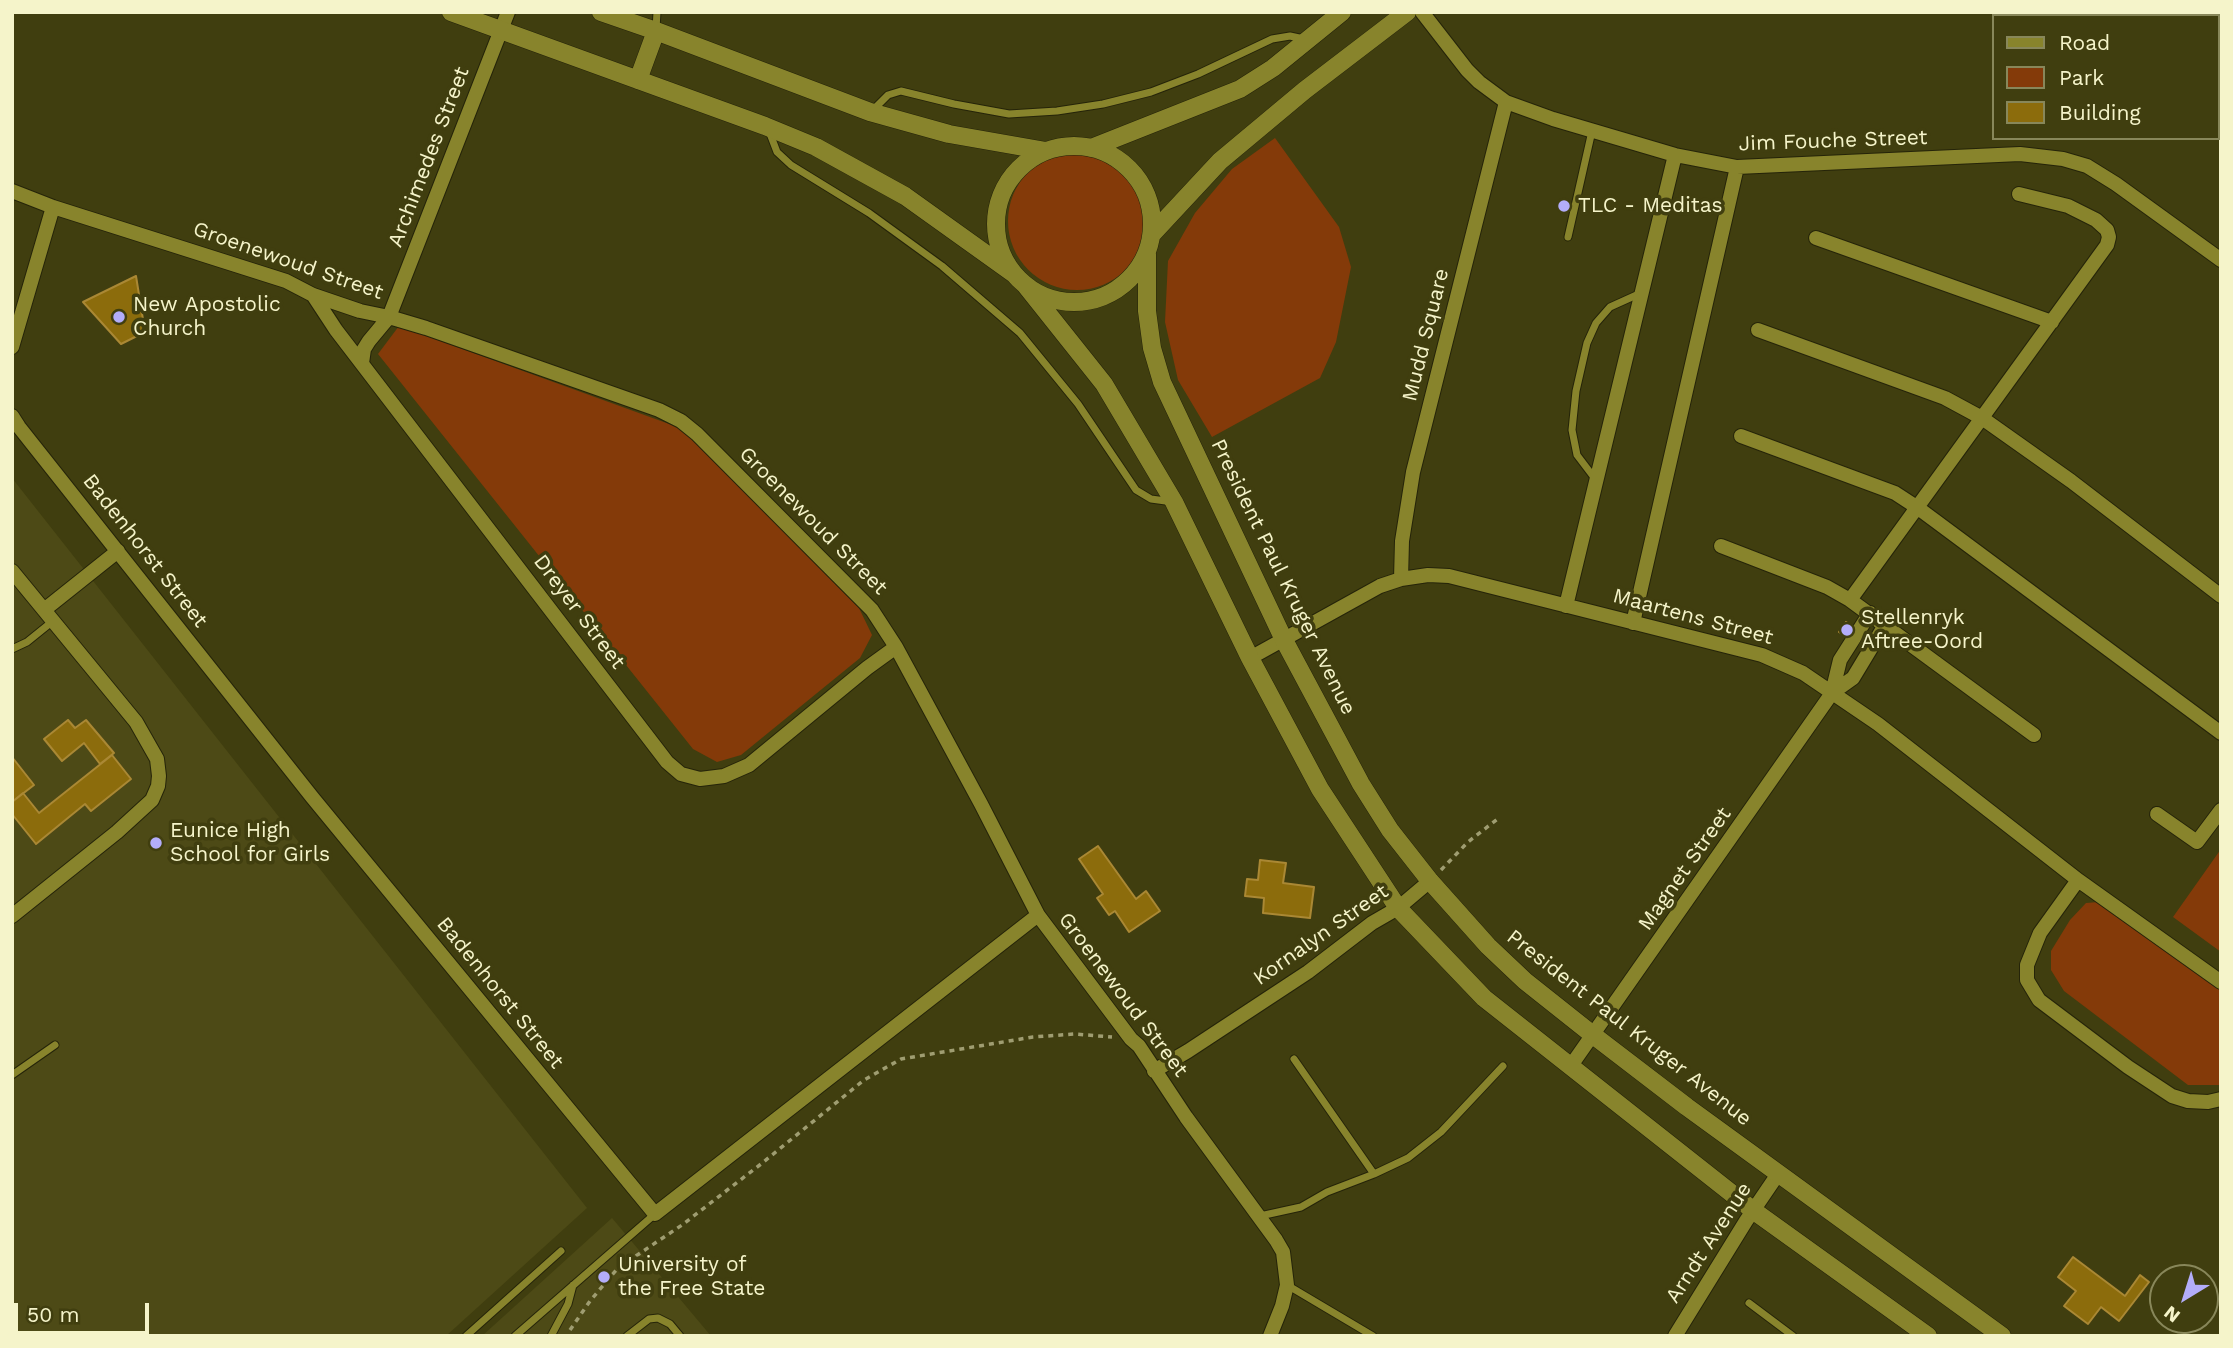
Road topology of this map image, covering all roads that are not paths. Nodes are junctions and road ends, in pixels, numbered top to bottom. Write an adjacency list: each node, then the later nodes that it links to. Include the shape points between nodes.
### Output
1 (451, 12): 8 (street)
2 (508, 12): 8 (street, Archimedes Street)
3 (601, 12): 9 (street)
4 (657, 12): 9 (lane)
5 (1342, 12): 10 (street)
6 (1407, 12): 23 (street, via 1220,161)
7 (1422, 12): 12 (street, Jim Fouche Street, via 1467,70)
8 (501, 30): 11 (street); 31 (street, Archimedes Street)
9 (656, 31): 11 (street); 13 (street)
10 (1310, 40): 13 (lane, via 1272,39 1198,74 1103,104 1009,114 901,91 888,95); 16 (street, via 1240,89)
11 (638, 80): 14 (street)
12 (1506, 102): 15 (street, Jim Fouche Street); 45 (street, Mudd Square, via 1413,472)
13 (870, 112): 17 (street, via 950,134)
14 (765, 126): 28 (street, via 816,147 905,196); 40 (lane, via 777,152 792,165 942,266 1020,333 1078,404 1136,490 1151,499)
15 (1592, 130): 18 (street, Jim Fouche Street); 24 (lane)
16 (1091, 148): 17 (street); 23 (street, via 1124,163 1142,183 1151,207)
17 (1046, 151): 28 (street, via 1025,163 1008,181 998,204 996,229 1001,253)
18 (1675, 155): 19 (street, Jim Fouche Street); 29 (street)
19 (1737, 167): 27 (street, Jim Fouche Street, via 2020,154 2063,159 2087,166 2116,184); 51 (street)
20 (12, 191): 22 (street, Groenewoud Street)
21 (2019, 194): 32 (street, via 2068,206 2096,220 2109,237)
22 (53, 206): 30 (street, Groenewoud Street, via 286,281); 34 (street)
23 (1153, 233): 26 (street)
24 (1568, 237)
25 (1816, 238): 32 (street)
26 (1147, 254): 28 (street, via 1132,279 1108,295 1080,303 1052,300); 54 (street, President Paul Kruger Avenue, via 1147,311 1162,382)
27 (2221, 260)
28 (1020, 280): 40 (street, via 1104,384)
29 (1642, 293): 39 (street); 39 (lane, via 1610,307 1587,343 1572,430 1577,455)
30 (313, 295): 31 (street, Groenewoud Street); 35 (street, Dreyer Street)
31 (390, 317): 35 (street, Archimedes Street, via 364,349); 53 (street, Groenewoud Street, via 681,421 862,597)
32 (2052, 322): 37 (street)
33 (1758, 330): 37 (street, via 1945,398)
34 (12, 347)
35 (362, 363): 58 (street, Dreyer Street, via 667,762 681,774 700,779 724,776 748,765)
36 (12, 416): 43 (street, Badenhorst Street)
37 (1982, 418): 41 (street); 46 (street)
38 (1741, 436): 41 (street, via 1895,493)
39 (1597, 481): 48 (street)
40 (1174, 502): 57 (street)
41 (1919, 508): 47 (street); 60 (street)
42 (1721, 546): 47 (street)
43 (118, 551): 50 (street); 81 (street, Badenhorst Street, via 312,797)
44 (12, 571): 50 (street)
45 (1401, 579): 48 (street, Maartens Street, via 1449,576); 54 (street, Maartens Street, via 1380,586)
46 (2221, 596)
47 (1850, 600): 49 (street)
48 (1566, 606): 51 (street, Maartens Street)
49 (1870, 613): 52 (street); 59 (street, via 1840,660)
50 (49, 616): 56 (lane, via 27,642); 68 (street, via 136,722 157,759 158,786 152,800 117,832)
51 (1633, 623): 59 (street, Maartens Street, via 1762,655 1803,673)
52 (1885, 625): 59 (street, via 1853,678); 61 (street)
53 (884, 628): 55 (street, Groenewoud Street); 58 (street, Dreyer Street)
54 (1284, 640): 57 (street, Maartens Street); 65 (street, President Paul Kruger Avenue, via 1361,784 1390,831)
55 (896, 647): 58 (street, Dreyer Street); 67 (street, Groenewoud Street)
56 (12, 649)
57 (1251, 659): 66 (street, via 1320,789)
58 (867, 668)
59 (1832, 693): 64 (street, Maartens Street); 70 (street, Magnet Street)
60 (2221, 733)
61 (2034, 735)
62 (2221, 810): 63 (street, via 2197,842)
63 (2157, 814)
64 (2078, 880): 69 (street, Maartens Street); 77 (street, via 2040,933 2027,965 2027,980 2039,1000 2172,1096 2188,1101)
65 (1430, 881): 66 (street, Kornalyn Street); 70 (street, President Paul Kruger Avenue, via 1497,955)
66 (1398, 908): 74 (street, via 1483,998); 75 (street, Kornalyn Street)
67 (1038, 915): 75 (street, Groenewoud Street); 81 (street)
68 (12, 916)
69 (2221, 982)
70 (1592, 1035): 74 (street, Magnet Street); 79 (street, President Paul Kruger Avenue)
71 (55, 1045): 76 (lane)
72 (1294, 1059): 78 (lane)
73 (1503, 1066): 78 (lane, via 1441,1132 1408,1158)
74 (1570, 1067): 80 (street)
75 (1154, 1071): 82 (street, Groenewoud Street)
76 (12, 1076)
77 (2221, 1099)
78 (1374, 1174): 82 (lane, via 1301,1207)
79 (1778, 1174): 80 (street, Arndt Avenue); 97 (street, President Paul Kruger Avenue)
80 (1754, 1210): 94 (street, Arndt Avenue); 96 (street)
81 (655, 1214): 84 (lane)
82 (1260, 1216): 85 (street, Groenewoud Street, via 1283,1252)
83 (561, 1251): 87 (lane)
84 (573, 1284): 88 (lane); 89 (lane)
85 (1287, 1285): 92 (street, Groenewoud Street); 93 (lane)
86 (1749, 1303): 95 (lane)
87 (466, 1336)
88 (515, 1336)
89 (551, 1336)
90 (627, 1336): 91 (lane, via 657,1318)
91 (680, 1336)
92 (1270, 1336)
93 (1373, 1336)
94 (1675, 1336)
95 (1793, 1336)
96 (1928, 1336)
97 (2002, 1336)

